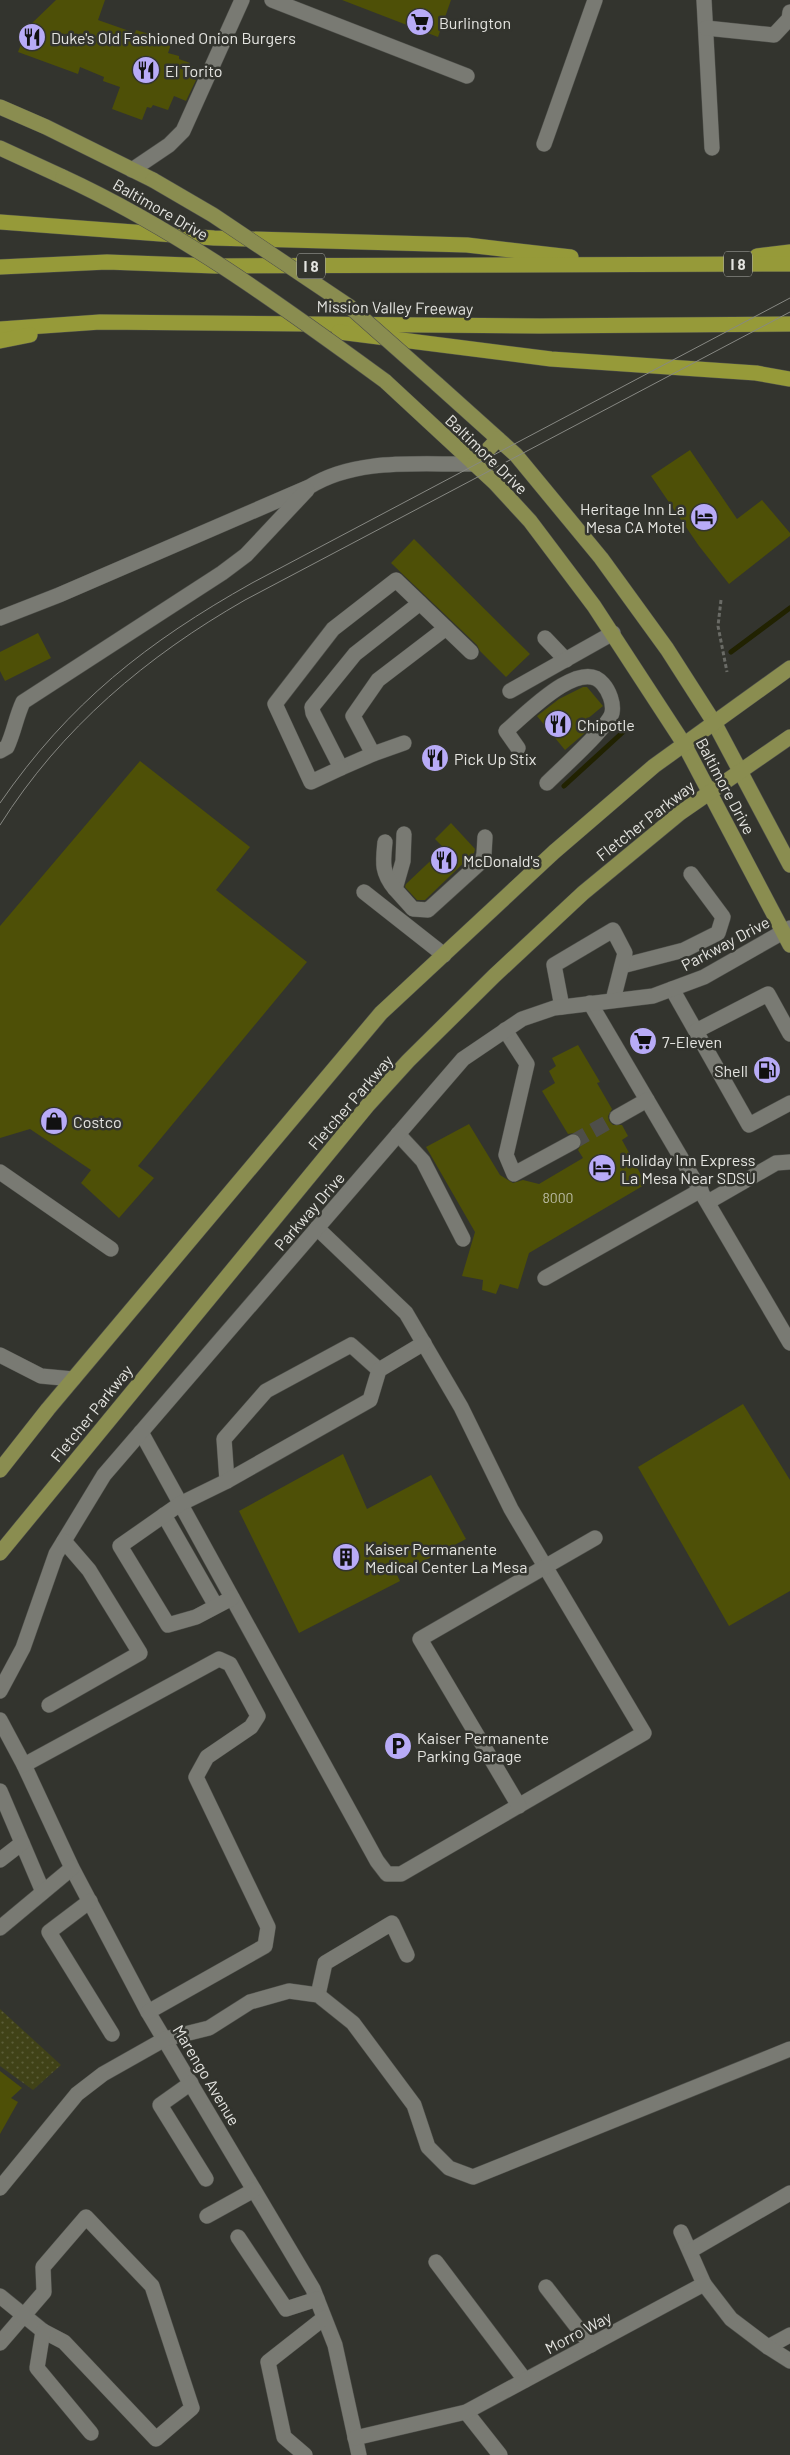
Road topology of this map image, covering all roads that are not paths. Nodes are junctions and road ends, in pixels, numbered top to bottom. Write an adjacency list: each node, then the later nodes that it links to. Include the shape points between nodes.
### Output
1 (242, 0): 12 (street, via 183,131 169,145)
2 (272, 0): 7 (street)
3 (595, 0): 9 (street)
4 (704, 0): 6 (street)
5 (790, 12): 6 (street, via 789,19 774,35)
6 (706, 28): 11 (street)
7 (467, 76)
8 (0, 107): 12 (main road, Baltimore Drive)
9 (544, 144)
10 (0, 148): 26 (main road, Baltimore Drive, bridge, via 102,195 188,243 385,381)
11 (712, 148)
12 (132, 170): 25 (main road, Baltimore Drive, bridge, via 213,215 350,307)
13 (0, 222): 15 (highway, via 214,238 467,245)
14 (790, 252): 16 (highway)
15 (622, 264): 16 (highway, I 8); 18 (highway, I 8, via 215,266 107,262)
16 (686, 264): 17 (highway, I 8)
17 (790, 264)
18 (0, 267)
19 (100, 322): 20 (highway, Mission Valley Freeway); 22 (highway, Mission Valley Freeway); 23 (highway)
20 (268, 323): 21 (highway, Mission Valley Freeway); 24 (highway, via 551,359 756,373)
21 (790, 324)
22 (0, 329)
23 (0, 341)
24 (790, 380)
25 (498, 439): 26 (main road); 37 (main road, Baltimore Drive, via 522,462 601,558 667,649)
26 (474, 464): 27 (street, via 374,466 332,475); 31 (main road, Baltimore Drive, via 530,522)
27 (309, 487): 29 (street); 42 (street, via 246,555 23,702 8,747)
28 (420, 603): 30 (street); 44 (street, via 355,654 312,707 312,713); 44 (street, via 396,580 333,630 275,704 311,782)
29 (0, 618)
30 (446, 628): 33 (street); 43 (street, via 378,680 353,716)
31 (613, 633): 34 (street); 40 (main road, Baltimore Drive)
32 (544, 638): 34 (street)
33 (471, 652)
34 (566, 660): 36 (street)
35 (790, 668): 37 (main road, Fletcher Parkway)
36 (510, 691)
37 (714, 724): 40 (main road, Fletcher Parkway); 45 (main road, Baltimore Drive)
38 (790, 737): 45 (main road, Fletcher Parkway)
39 (404, 743): 43 (street)
40 (684, 744): 47 (main road, Baltimore Drive); 56 (main road, Fletcher Parkway, via 554,852)
41 (518, 748): 46 (street, via 506,731 554,690 577,677 599,678 612,702 612,713)
42 (0, 751)
43 (373, 754): 44 (street)
44 (341, 768)
45 (739, 771): 47 (main road, Fletcher Parkway); 51 (main road, Baltimore Drive)
46 (547, 783)
47 (710, 792): 55 (main road, Baltimore Drive); 89 (main road, Fletcher Parkway, via 583,893 408,1061 368,1105)
48 (404, 834): 53 (street, via 403,861)
49 (485, 837): 53 (street, via 482,861 428,910 412,909)
50 (385, 842): 53 (street, via 385,877)
51 (790, 865)
52 (691, 874): 57 (street, via 722,917 718,933 684,950)
53 (395, 889)
54 (364, 892): 56 (street)
55 (788, 935): 58 (street, Parkway Drive, via 704,977)
56 (444, 955): 81 (main road, Fletcher Parkway, via 381,1013)
57 (622, 966): 59 (street); 61 (street, via 626,954 614,930 554,965)
58 (672, 989): 59 (street, Parkway Drive, via 652,996); 64 (street)
59 (613, 1000): 60 (street, Parkway Drive)
60 (590, 1003): 61 (street, Parkway Drive); 65 (street)
61 (562, 1007): 63 (street, Parkway Drive, via 522,1019)
62 (788, 1026): 64 (street, via 768,994)
63 (505, 1030): 68 (street, Parkway Drive, via 462,1059); 69 (street, via 527,1064 506,1155 514,1174)
64 (696, 1031): 66 (street, via 749,1125)
65 (647, 1100): 67 (street); 72 (street)
66 (790, 1103)
67 (617, 1117)
68 (398, 1134): 73 (street, Parkway Drive); 74 (street, via 423,1161)
69 (573, 1142)
70 (790, 1162): 72 (street, via 776,1162)
71 (0, 1172): 75 (street)
72 (704, 1196): 76 (street); 77 (street)
73 (318, 1228): 78 (street, via 406,1313); 82 (street, Parkway Drive)
74 (463, 1239)
75 (111, 1249)
76 (546, 1278)
77 (790, 1342)
78 (424, 1343): 80 (street); 90 (street)
79 (0, 1355): 81 (street, via 41,1376)
80 (379, 1370): 84 (street, via 370,1400); 84 (street, via 351,1346 266,1391 224,1439)
81 (72, 1379): 83 (main road, Fletcher Parkway)
82 (141, 1432): 85 (street); 88 (street, Parkway Drive, via 104,1475)
83 (0, 1470)
84 (227, 1481): 85 (street)
85 (180, 1504): 86 (street); 91 (street)
86 (164, 1515): 92 (street); 92 (street, via 120,1546 168,1625 196,1617)
87 (595, 1538): 90 (street)
88 (64, 1541): 93 (street, Parkway Drive, via 56,1554 23,1648); 94 (street, via 89,1570 140,1654)
89 (0, 1553)
90 (544, 1567): 98 (street, via 420,1639); 98 (street, via 644,1733)
91 (232, 1598): 92 (street); 98 (street, via 387,1874 401,1874)
92 (216, 1606)
93 (0, 1691)
94 (49, 1705)
95 (0, 1720): 96 (street, Marengo Avenue)
96 (24, 1765): 101 (street, Marengo Avenue); 107 (street, via 219,1659 230,1664 258,1716 250,1727 207,1757 196,1777 268,1927 265,1946)
97 (0, 1790): 99 (street)
98 (519, 1806)
99 (22, 1843): 100 (street); 102 (street)
100 (0, 1860)
101 (72, 1868): 102 (street); 103 (street, Marengo Avenue)
102 (43, 1892): 104 (street)
103 (90, 1901): 107 (street, Marengo Avenue); 108 (street, via 49,1932)
104 (0, 1928)
105 (407, 1955): 106 (street, via 392,1923 325,1962)
106 (318, 1995): 109 (street, via 289,1991 250,2002 209,2028); 110 (street, via 353,2023 414,2105 428,2147 449,2168 473,2177)
107 (148, 2012): 109 (street, Marengo Avenue)
108 (112, 2034)
109 (166, 2039): 111 (street, Marengo Avenue); 113 (street, via 103,2074 77,2094)
110 (790, 2049)
111 (191, 2083): 112 (street, via 160,2105); 114 (street, Marengo Avenue)
112 (206, 2179)
113 (0, 2188)
114 (254, 2190): 116 (street); 124 (street, Marengo Avenue)
115 (790, 2193): 119 (street)
116 (207, 2216)
117 (681, 2232): 119 (street)
118 (238, 2237): 124 (street, via 286,2309)
119 (690, 2252): 121 (street)
120 (436, 2262): 133 (street)
121 (704, 2284): 130 (street, Morro Way); 131 (street, via 731,2318)
122 (546, 2287): 130 (street)
123 (0, 2296): 125 (street)
124 (317, 2299): 126 (street, Marengo Avenue)
125 (23, 2316): 127 (street); 127 (street, via 44,2292 43,2267 86,2218 152,2286 192,2408 156,2439 64,2342); 129 (street)
126 (324, 2318): 136 (street, Marengo Avenue, via 335,2345); 137 (street, via 268,2362 284,2437)
127 (44, 2331): 135 (street, via 38,2368)
128 (790, 2335): 131 (street)
129 (0, 2343)
130 (591, 2345): 133 (street, Morro Way)
131 (768, 2347): 132 (street)
132 (790, 2360)
133 (525, 2380): 134 (street, Morro Way)
134 (466, 2412): 136 (street, Morro Way); 139 (street)
135 (91, 2433)
136 (355, 2438): 138 (street, Marengo Avenue)
137 (305, 2455)
138 (359, 2455)
139 (500, 2455)

